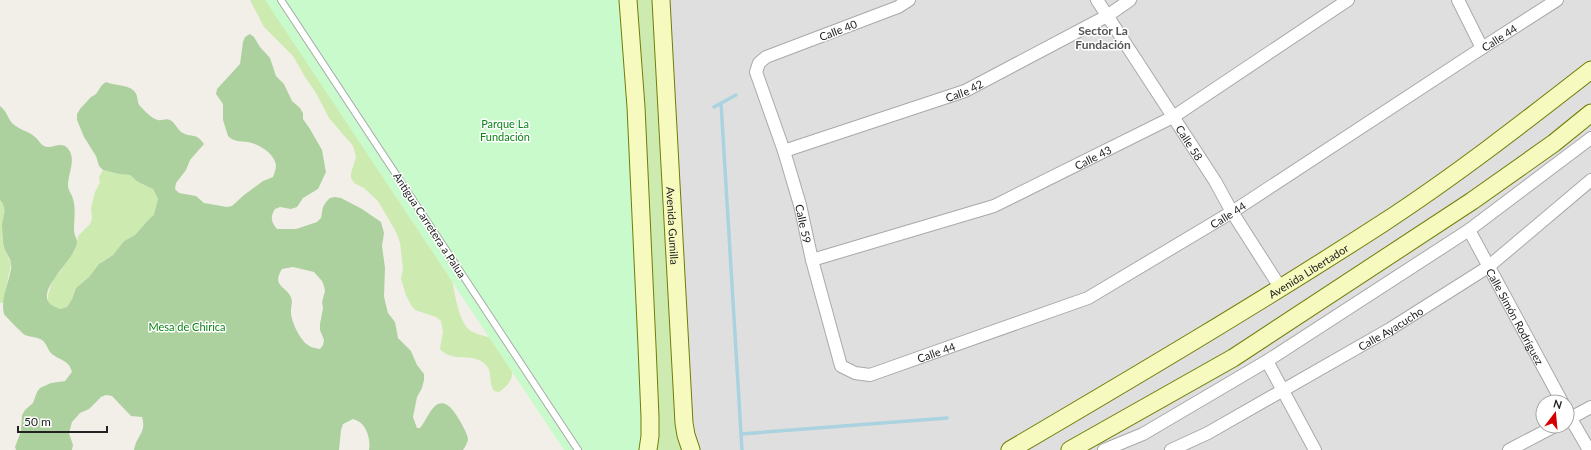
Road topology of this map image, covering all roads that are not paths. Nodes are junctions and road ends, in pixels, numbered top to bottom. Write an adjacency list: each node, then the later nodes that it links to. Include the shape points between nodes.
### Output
1 (281, 0): 32 (lane, Antigua Carretera a Palua)
2 (628, 0): 33 (street, via 636,108 647,346 650,423)
3 (662, 0): 34 (street, Avenida Gumilla, via 684,423)
4 (909, 0): 12 (street, Calle 40, via 898,7)
5 (1097, 0): 10 (street, Calle 58)
6 (1130, 0): 10 (street, Calle 42)
7 (1348, 0): 15 (street, Calle 43)
8 (1458, 0): 11 (street)
9 (1557, 0): 11 (street, Calle 44)
10 (1107, 16): 15 (street, Calle 58); 17 (street, Calle 42, via 965,91)
11 (1482, 48): 19 (street, Calle 44)
12 (766, 57): 17 (street, Calle 59, via 759,63 756,72)
13 (1591, 70): 23 (street, Avenida Libertador, via 1450,177)
14 (1591, 113): 36 (street, via 1472,202 1233,358)
15 (1173, 118): 19 (street, Calle 58, via 1215,181); 21 (street, Calle 43, via 994,206)
16 (1591, 138): 20 (street)
17 (784, 151): 21 (street, Calle 59, via 800,205)
18 (1591, 180): 22 (street, Calle Ayacucho)
19 (1232, 212): 23 (street, Calle 58); 25 (street, Calle 44, via 1088,298)
20 (1468, 230): 22 (street, Calle Simón Rodríguez); 24 (street)
21 (812, 260): 25 (street, Calle 59, via 841,366 855,373)
22 (1488, 267): 26 (street, Calle Ayacucho, via 1390,329); 27 (street, Calle Simón Rodríguez)
23 (1280, 287): 35 (street, Avenida Libertador)
24 (1267, 361): 26 (street); 37 (street, via 1143,434)
25 (870, 375)
26 (1284, 390): 38 (street, Calle Ayacucho, via 1208,433); 39 (street)
27 (1558, 394)
28 (1591, 407): 29 (street)
29 (1575, 414)
30 (1575, 428): 41 (street)
31 (1540, 434): 40 (street)
32 (578, 450)
33 (648, 450)
34 (691, 450)
35 (1010, 450)
36 (1070, 450)
37 (1104, 450)
38 (1171, 450)
39 (1315, 450)
40 (1509, 450)
41 (1589, 450)

